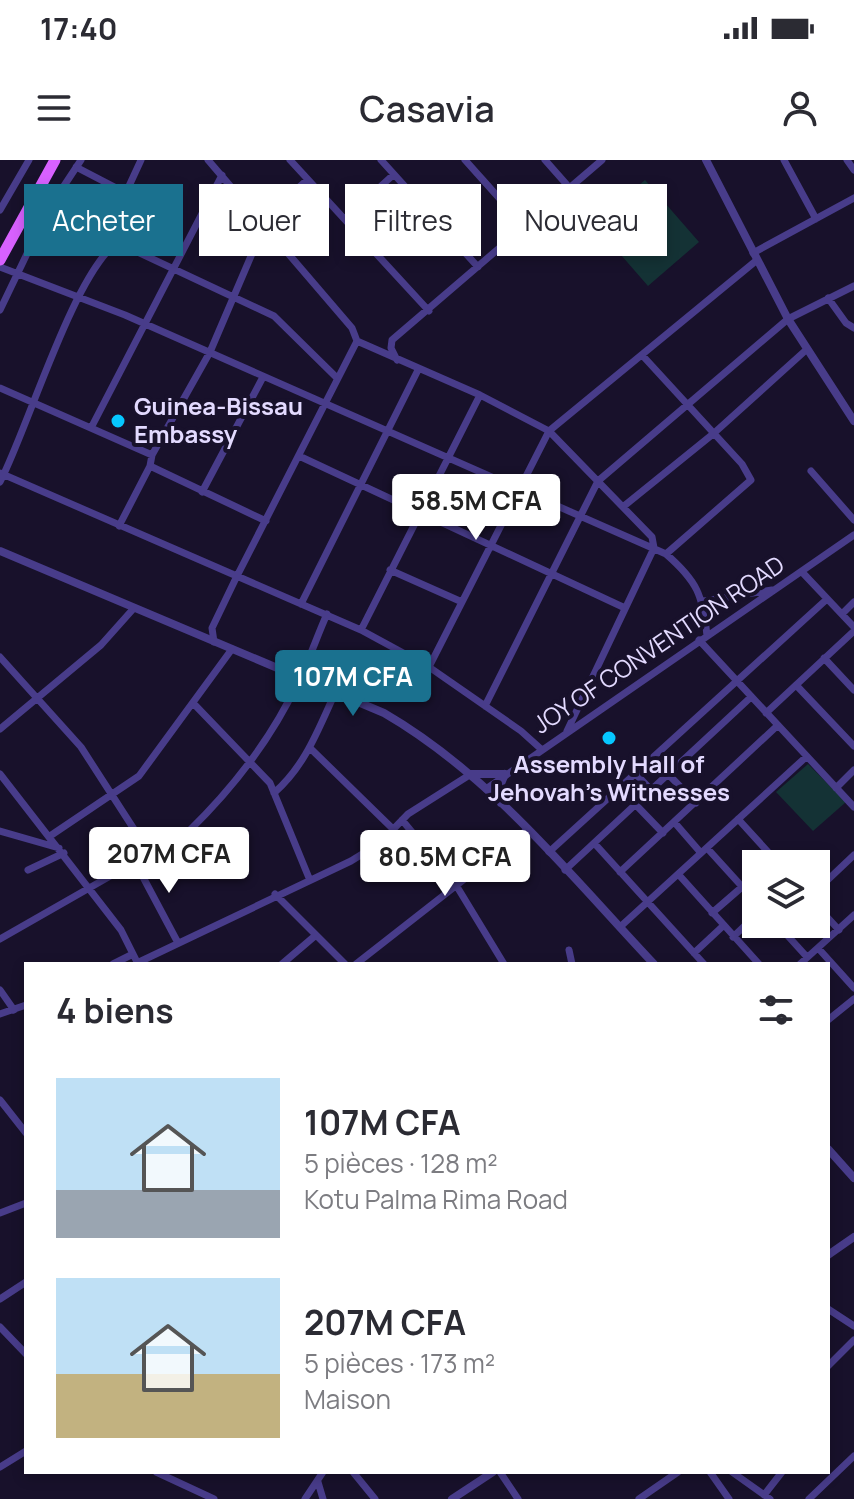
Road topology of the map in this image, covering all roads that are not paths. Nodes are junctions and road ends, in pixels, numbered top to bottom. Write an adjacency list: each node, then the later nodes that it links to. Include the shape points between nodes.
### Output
1 (29, 160): 29 (street)
2 (47, 160): 32 (main road)
3 (55, 160): 41 (main road)
4 (141, 160): 21 (street)
5 (208, 160): 16 (street)
6 (290, 160): 18 (street)
7 (381, 160): 17 (street)
8 (465, 160): 27 (street)
9 (545, 160): 25 (street)
10 (602, 160): 26 (street)
11 (706, 160): 40 (street)
12 (784, 160): 31 (street)
13 (847, 160): 15 (street)
14 (78, 164): 19 (street); 20 (street)
15 (854, 170)
16 (222, 175): 22 (street); 44 (street)
17 (392, 176): 24 (street); 43 (street)
18 (307, 180): 23 (street); 30 (street)
19 (65, 184)
20 (111, 184)
21 (130, 184)
22 (229, 184)
23 (303, 184)
24 (383, 184)
25 (566, 184)
26 (571, 184)
27 (497, 196)
28 (854, 198): 31 (street)
29 (0, 210)
30 (345, 219)
31 (816, 219): 40 (street)
32 (0, 244)
33 (497, 250): 43 (street)
34 (25, 256): 45 (street)
35 (102, 256): 47 (street)
36 (146, 256): 44 (street)
37 (250, 256): 48 (street)
38 (289, 256): 56 (street, via 352,328)
39 (379, 256): 51 (street)
40 (755, 256): 52 (street); 60 (street)
41 (0, 260)
42 (0, 267): 45 (street)
43 (478, 267): 51 (street)
44 (175, 269): 48 (street); 53 (street)
45 (16, 273): 47 (street); 50 (street)
46 (854, 286): 49 (street)
47 (79, 296): 53 (street); 67 (street)
48 (233, 297): 59 (street); 64 (street, via 274,316)
49 (828, 298): 52 (street); 54 (street)
50 (0, 310)
51 (429, 311): 55 (street)
52 (788, 319): 57 (street); 69 (street)
53 (146, 326): 59 (street); 71 (street)
54 (854, 328)
55 (392, 340): 58 (street); 61 (street)
56 (357, 341): 58 (street); 64 (street)
57 (806, 350): 70 (street); 74 (street)
58 (378, 351): 61 (street)
59 (210, 352): 63 (street); 75 (street)
60 (642, 355): 69 (street); 73 (street)
61 (397, 361): 62 (street)
62 (418, 370): 66 (street); 72 (street)
63 (263, 377): 68 (street); 84 (street)
64 (337, 378): 68 (street)
65 (0, 388): 67 (street)
66 (480, 395): 73 (street); 77 (street)
67 (34, 404): 71 (street); 80 (street)
68 (326, 405): 72 (street); 76 (street)
69 (686, 406): 74 (street); 81 (street)
70 (854, 421)
71 (91, 428): 75 (street)
72 (387, 431): 77 (street); 82 (street)
73 (549, 431): 81 (street); 83 (street)
74 (713, 434): 85 (street); 95 (street, via 751,480)
75 (152, 455): 78 (street)
76 (299, 456): 82 (street); 89 (street)
77 (448, 457): 83 (street); 86 (street)
78 (150, 466): 84 (street); 90 (street)
79 (811, 471): 88 (street)
80 (1, 477): 90 (street)
81 (598, 481): 85 (street); 87 (street)
82 (360, 484): 86 (street); 105 (street)
83 (519, 489): 87 (street); 92 (street)
84 (202, 492): 89 (street)
85 (624, 506): 93 (street, via 652,537)
86 (418, 512): 92 (street); 96 (street)
87 (580, 518): 93 (street); 97 (street)
88 (854, 520)
89 (266, 521): 99 (street)
90 (119, 526): 99 (street)
91 (854, 535): 98 (street, JOY OF CONVENTION ROAD)
92 (491, 547): 97 (street); 103 (street)
93 (654, 548): 95 (street); 107 (street)
94 (0, 551): 106 (street)
95 (666, 554): 102 (street, via 686,572)
96 (390, 570): 103 (street); 111 (street)
97 (550, 572): 107 (street); 126 (street)
98 (802, 572): 100 (street, JOY OF CONVENTION ROAD); 101 (street)
99 (236, 578): 105 (street); 113 (street, via 212,628)
100 (774, 590): 102 (street); 112 (street, JOY OF CONVENTION ROAD)
101 (827, 599): 109 (street); 119 (street)
102 (704, 601): 112 (street)
103 (462, 602): 117 (street)
104 (854, 602): 109 (street)
105 (301, 604): 108 (street)
106 (134, 608): 113 (street); 124 (street, via 101,645)
107 (625, 608): 130 (street)
108 (327, 614): 111 (street); 118 (street)
109 (842, 614): 110 (street)
110 (854, 629): 116 (street)
111 (361, 630): 117 (street)
112 (703, 638): 119 (street); 130 (street, JOY OF CONVENTION ROAD)
113 (214, 642): 114 (street)
114 (232, 649): 118 (street); 125 (street)
115 (0, 657): 124 (street)
116 (824, 658): 120 (street); 121 (street)
117 (429, 667): 126 (street)
118 (300, 679): 122 (street); 135 (street)
119 (736, 682): 123 (street); 137 (street)
120 (796, 685): 127 (street); 131 (street)
121 (854, 690)
122 (335, 693): 132 (street); 139 (street, via 409,728)
123 (751, 697): 127 (street); 141 (street)
124 (39, 698): 129 (street); 146 (street)
125 (194, 704): 135 (street); 146 (street, via 139,776)
126 (485, 706): 133 (street)
127 (766, 713): 128 (street)
128 (777, 726): 134 (street); 147 (street)
129 (0, 729)
130 (567, 731): 133 (street, JOY OF CONVENTION ROAD)
131 (854, 746)
132 (310, 748): 145 (street, via 292,777); 154 (street)
133 (541, 749): 140 (street, JOY OF CONVENTION ROAD)
134 (806, 757): 142 (street); 151 (street)
135 (252, 762): 145 (street); 164 (street, via 189,831)
136 (854, 770): 142 (street)
137 (635, 773): 144 (street); 163 (street)
138 (0, 774): 158 (street)
139 (471, 774): 140 (street); 143 (street); 152 (street)
140 (505, 774): 143 (street, JOY OF CONVENTION ROAD); 148 (street)
141 (668, 774): 144 (street); 147 (street)
142 (836, 788): 150 (street)
143 (486, 789): 148 (street)
144 (651, 790): 149 (street)
145 (274, 793): 171 (street)
146 (115, 795): 158 (street); 164 (street)
147 (696, 803): 153 (street)
148 (501, 804): 155 (street)
149 (635, 804): 157 (street); 159 (street)
150 (854, 807)
151 (738, 819): 161 (street); 162 (street)
152 (402, 820): 154 (street); 173 (street)
153 (675, 823): 157 (street); 162 (street)
154 (394, 830): 171 (street, via 351,861)
155 (527, 830): 163 (street); 173 (street)
156 (0, 831): 160 (street)
157 (663, 833): 169 (street)
158 (50, 836): 160 (street)
159 (595, 844): 168 (street); 169 (street)
160 (62, 850): 167 (street); 175 (street)
161 (766, 850)
162 (704, 851): 170 (street); 174 (street)
163 (549, 852): 168 (street)
164 (150, 854): 166 (street)
165 (854, 855): 172 (street)
166 (135, 862): 175 (street); 189 (street)
167 (28, 870)
168 (565, 870): 182 (street)
169 (620, 872): 177 (street)
170 (679, 875): 177 (street); 178 (street)
171 (309, 878): 176 (street)
172 (830, 878)
173 (456, 885): 200 (street); 201 (street)
174 (742, 887): 178 (street)
175 (90, 889): 188 (street); 193 (street)
176 (275, 894): 185 (street); 189 (street)
177 (649, 903): 182 (street); 192 (street)
178 (712, 913): 181 (street)
179 (854, 915): 184 (street)
180 (830, 920): 184 (street)
181 (723, 926): 186 (street); 192 (street)
182 (620, 927): 203 (street)
183 (742, 928): 186 (street)
184 (839, 930): 190 (street)
185 (316, 935): 198 (street); 199 (street)
186 (733, 937): 205 (street)
187 (790, 938): 194 (street)
188 (0, 939)
189 (177, 941): 197 (street)
190 (818, 948): 194 (street); 207 (street)
191 (569, 950): 202 (street)
192 (694, 953): 204 (street)
193 (133, 954): 195 (street); 196 (street)
194 (807, 957): 206 (street)
195 (117, 962)
196 (137, 962)
197 (139, 962)
198 (284, 962)
199 (342, 962)
200 (359, 962)
201 (503, 962)
202 (572, 962)
203 (650, 962)
204 (702, 962)
205 (757, 962)
206 (802, 962)
207 (854, 988)
208 (0, 990): 211 (street)
209 (854, 999): 213 (street)
210 (24, 1006): 211 (street)
211 (14, 1010): 212 (street)
212 (0, 1014)
213 (830, 1018)
214 (0, 1100): 215 (street)
215 (24, 1129)
216 (830, 1151): 217 (street)
217 (854, 1178)
218 (24, 1204): 219 (street)
219 (0, 1213)
220 (854, 1237): 221 (street)
221 (830, 1254)
222 (24, 1283): 223 (street)
223 (0, 1299)
224 (830, 1310): 225 (street)
225 (854, 1326)
226 (0, 1327): 228 (street)
227 (854, 1340): 229 (street)
228 (24, 1352)
229 (830, 1364)
230 (24, 1452): 232 (street)
231 (854, 1456): 254 (street)
232 (0, 1467)
233 (160, 1474): 245 (street)
234 (322, 1474): 242 (street)
235 (355, 1474): 248 (street)
236 (490, 1474): 249 (street)
237 (501, 1474): 250 (street)
238 (675, 1474): 243 (street)
239 (711, 1474): 253 (street)
240 (735, 1474): 244 (street)
241 (781, 1474): 244 (street)
242 (318, 1482): 246 (street); 247 (street)
243 (651, 1491): 251 (street); 252 (street)
244 (767, 1497)
245 (214, 1499)
246 (305, 1499)
247 (323, 1499)
248 (375, 1499)
249 (452, 1499)
250 (518, 1499)
251 (639, 1499)
252 (658, 1499)
253 (728, 1499)
254 (809, 1499)

